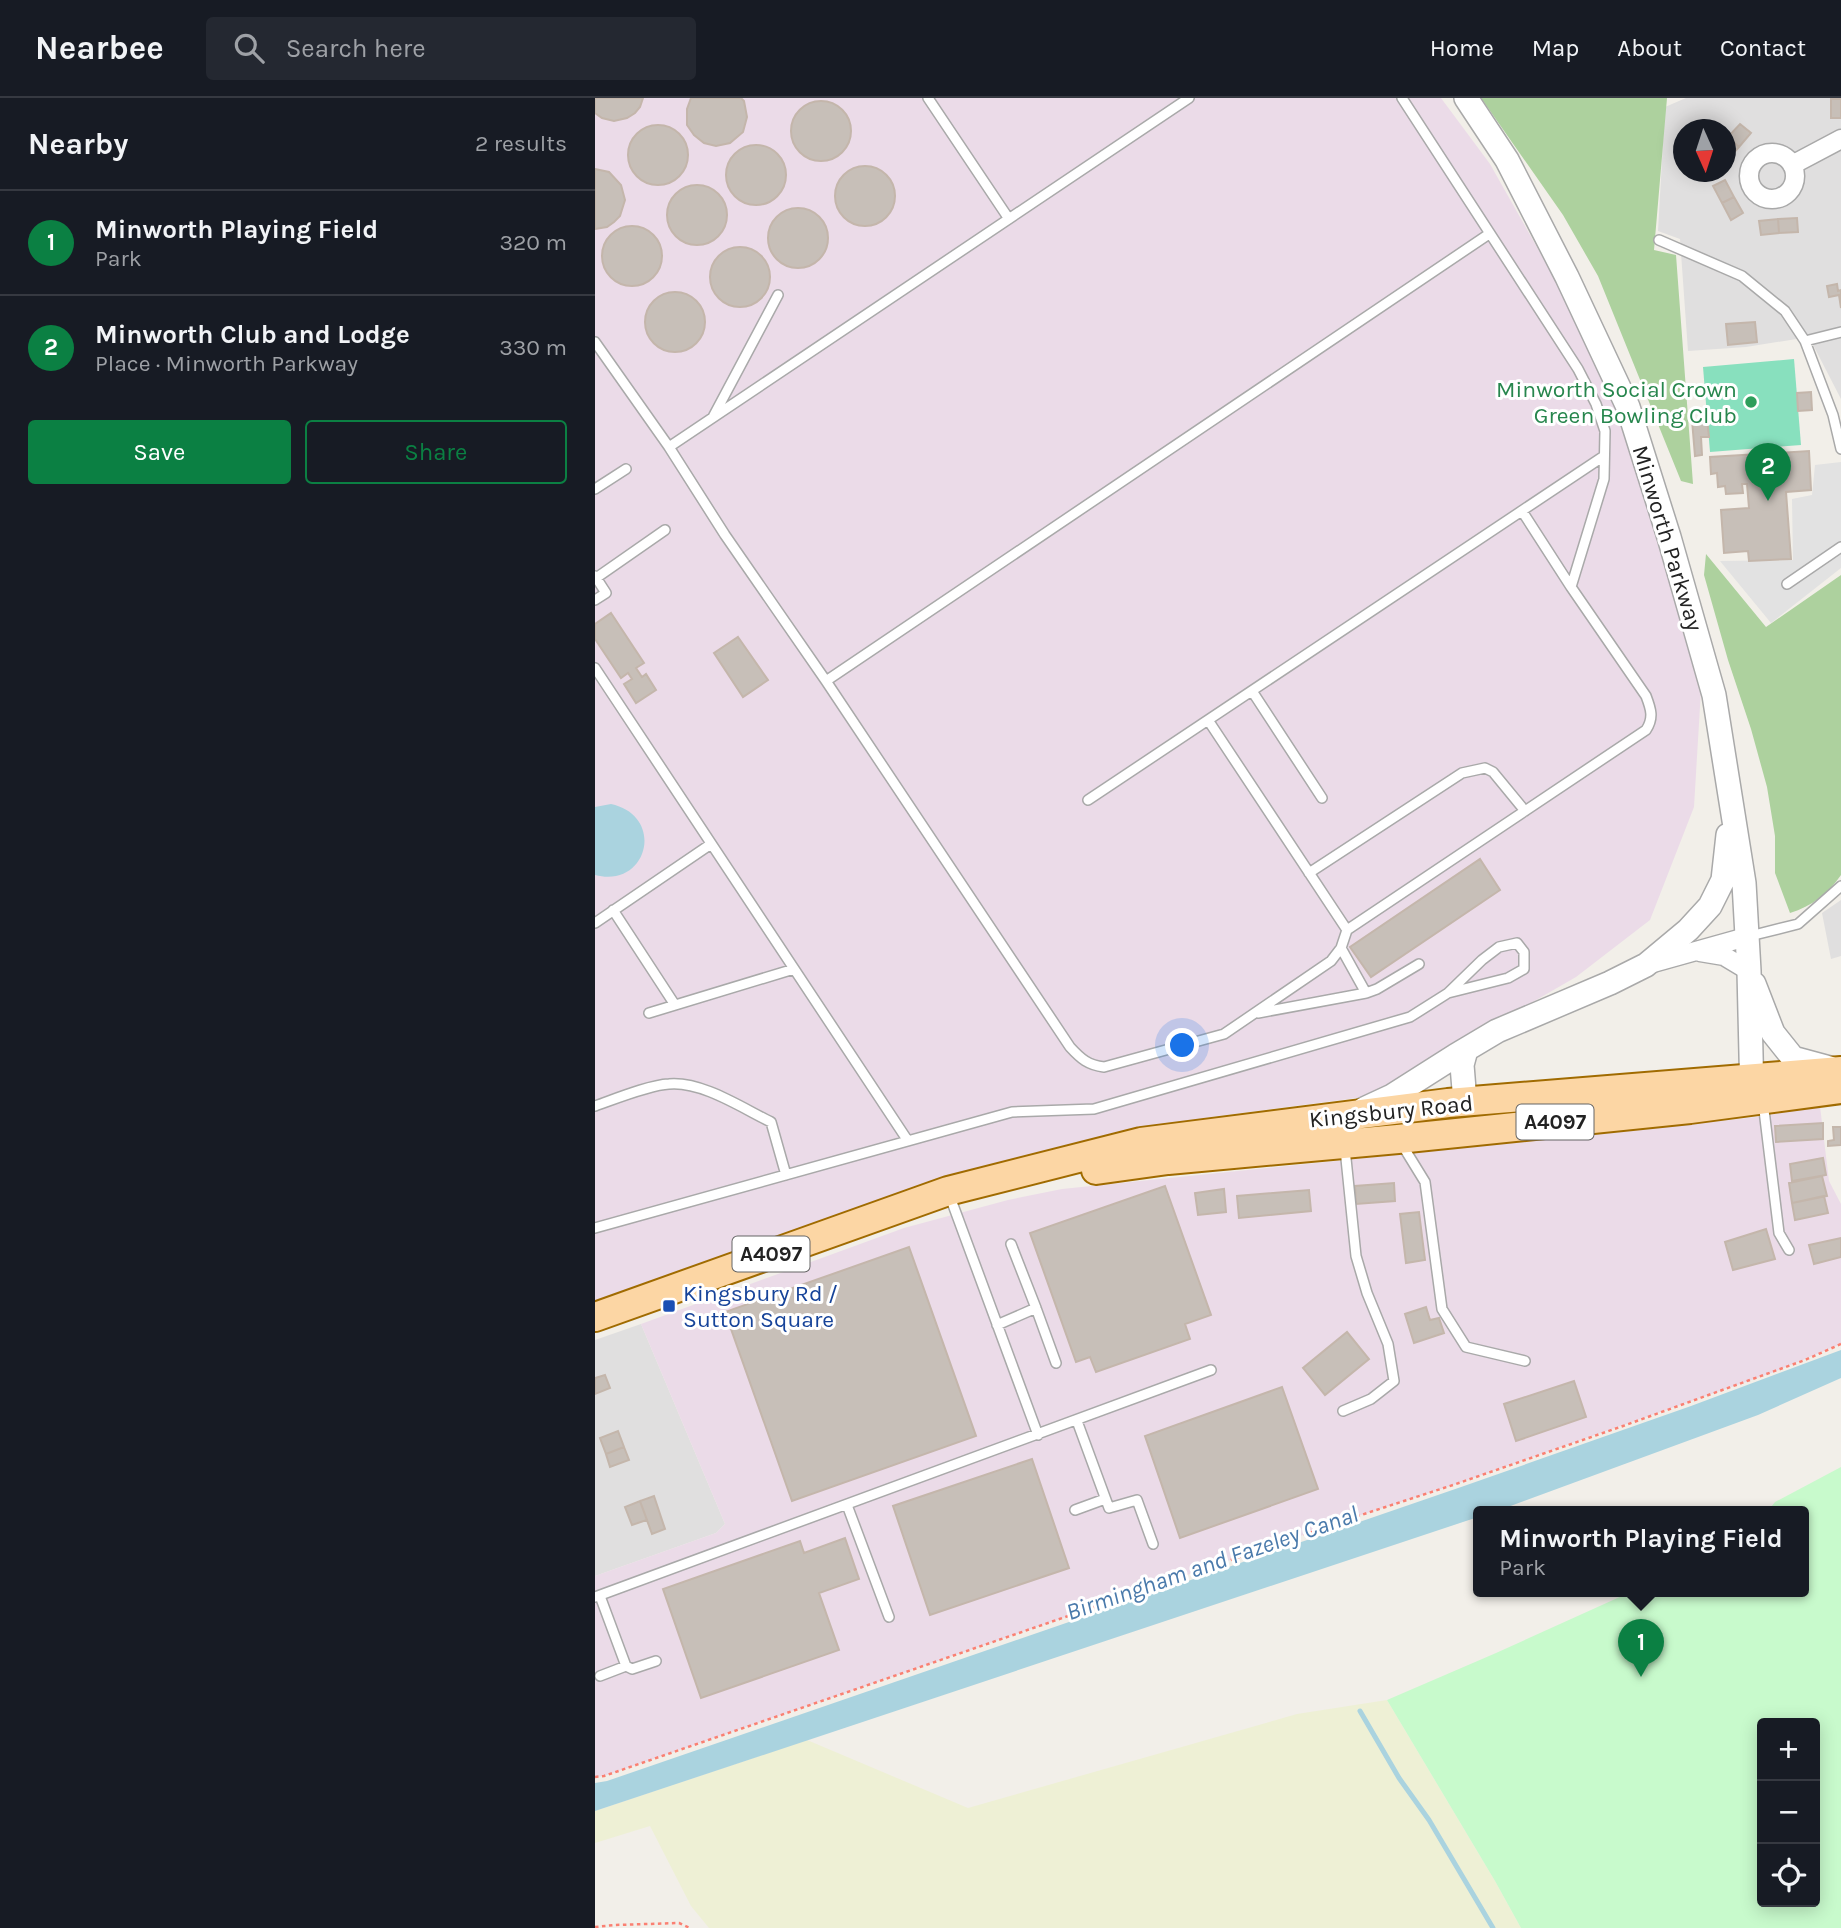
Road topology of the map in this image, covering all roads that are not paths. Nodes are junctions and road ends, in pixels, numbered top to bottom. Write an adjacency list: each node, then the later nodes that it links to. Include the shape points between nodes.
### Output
1 (928, 98): 6 (lane)
2 (940, 98): 6 (lane)
3 (1189, 98): 9 (lane)
4 (1402, 98): 10 (lane)
5 (1466, 98): 35 (street, Minworth Parkway, via 1507,160 1628,407 1714,695)
6 (935, 109): 9 (lane)
7 (1841, 139): 8 (street)
8 (1792, 165)
9 (1009, 219): 16 (lane)
10 (1489, 234): 19 (lane, via 1578,369 1605,431); 30 (lane)
11 (1660, 240): 14 (lane, via 1742,276 1784,311)
12 (778, 296): 16 (lane)
13 (1841, 332): 14 (lane)
14 (1805, 341): 18 (lane)
15 (595, 342): 17 (lane)
16 (712, 418): 17 (lane)
17 (669, 447): 30 (lane)
18 (1841, 449)
19 (1604, 456): 22 (lane); 27 (lane, via 1604,479)
20 (626, 469): 21 (lane)
21 (595, 489)
22 (1522, 511): 27 (lane); 31 (lane)
23 (665, 530): 25 (lane)
24 (1841, 547): 26 (lane)
25 (596, 577): 28 (lane, via 605,593)
26 (1787, 584)
27 (1571, 587): 36 (lane, via 1646,696 1651,722 1646,730)
28 (595, 600)
29 (595, 669): 37 (lane)
30 (826, 681): 54 (lane, via 1081,1059 1104,1067 1224,1034)
31 (1252, 691): 32 (lane); 33 (lane)
32 (1208, 720): 34 (lane); 38 (lane)
33 (1322, 798)
34 (1087, 800)
35 (1731, 807): 43 (street, Minworth Parkway, via 1744,883); 47 (street, Minworth Parkway, via 1723,880 1710,906)
36 (1525, 811): 38 (lane, via 1493,772 1485,768 1462,773); 42 (lane)
37 (712, 844): 40 (lane); 48 (lane)
38 (1309, 873): 42 (lane)
39 (1841, 886): 43 (lane, via 1798,924)
40 (613, 910): 41 (lane); 52 (lane)
41 (597, 917)
42 (1347, 930): 44 (lane)
43 (1746, 936): 45 (street); 49 (street, Minworth Parkway)
44 (1341, 948): 50 (lane); 54 (lane, via 1331,961)
45 (1693, 951): 47 (street); 49 (street, via 1724,956)
46 (1419, 964): 50 (lane)
47 (1646, 965): 55 (street, Minworth Parkway, via 1497,1031)
48 (794, 969): 52 (lane); 65 (lane)
49 (1749, 971): 56 (street, Minworth Parkway, via 1773,1033 1793,1058); 58 (street, Minworth Parkway, via 1749,1045)
50 (1366, 993): 54 (lane)
51 (1448, 993): 51 (lane, via 1499,947 1517,943 1524,952 1524,969 1508,978); 65 (lane, via 1410,1017 1094,1109 1012,1112)
52 (675, 1005): 53 (lane)
53 (649, 1013)
54 (1255, 1013)
55 (1466, 1050): 59 (street, via 1462,1066); 63 (street, Minworth Parkway, via 1392,1096)
56 (1841, 1072): 58 (main road, Kingsbury Road / A4097)
57 (1841, 1089): 58 (main road, Kingsbury Road / A4097)
58 (1755, 1094): 59 (main road, Kingsbury Road / A4097); 62 (main road, Kingsbury Road / A4097); 72 (lane, via 1779,1233)
59 (1465, 1102): 60 (main road, Kingsbury Road / A4097); 62 (main road, via 1476,1112 1490,1114 1606,1104)
60 (1428, 1105): 63 (main road, Kingsbury Road / A4097); 64 (main road)
61 (595, 1106): 68 (lane, via 666,1084 684,1083 710,1092 771,1122)
62 (1656, 1112): 64 (main road, Kingsbury Road / A4097)
63 (1353, 1114): 66 (main road, Kingsbury Road / A4097)
64 (1398, 1139): 66 (main road, via 1393,1124 1215,1142); 67 (main road, Kingsbury Road / A4097); 76 (lane, via 1425,1182 1442,1309 1467,1347)
65 (908, 1141): 68 (lane)
66 (1141, 1142): 69 (main road, Kingsbury Road / A4097)
67 (1344, 1144): 69 (main road, Kingsbury Road / A4097, via 1168,1160); 79 (lane, via 1356,1256 1388,1345 1394,1381 1371,1399)
68 (786, 1175): 70 (lane)
69 (948, 1191): 74 (main road, Kingsbury Road / A4097); 75 (lane)
70 (595, 1228)
71 (1011, 1244): 73 (lane)
72 (1789, 1250)
73 (1036, 1308): 75 (lane); 77 (lane)
74 (595, 1317)
75 (997, 1325): 81 (lane)
76 (1525, 1362)
77 (1056, 1363)
78 (1211, 1370): 80 (lane)
79 (1343, 1411)
80 (1077, 1420): 81 (lane); 82 (lane)
81 (1038, 1435): 83 (lane)
82 (1105, 1499): 84 (lane); 85 (lane, via 1109,1508 1137,1500)
83 (847, 1505): 86 (lane); 87 (lane)
84 (1075, 1510)
85 (1153, 1544)
86 (597, 1597): 89 (lane)
87 (889, 1617)
88 (656, 1661): 89 (lane, via 632,1669)
89 (626, 1666): 90 (lane)
90 (600, 1676)

